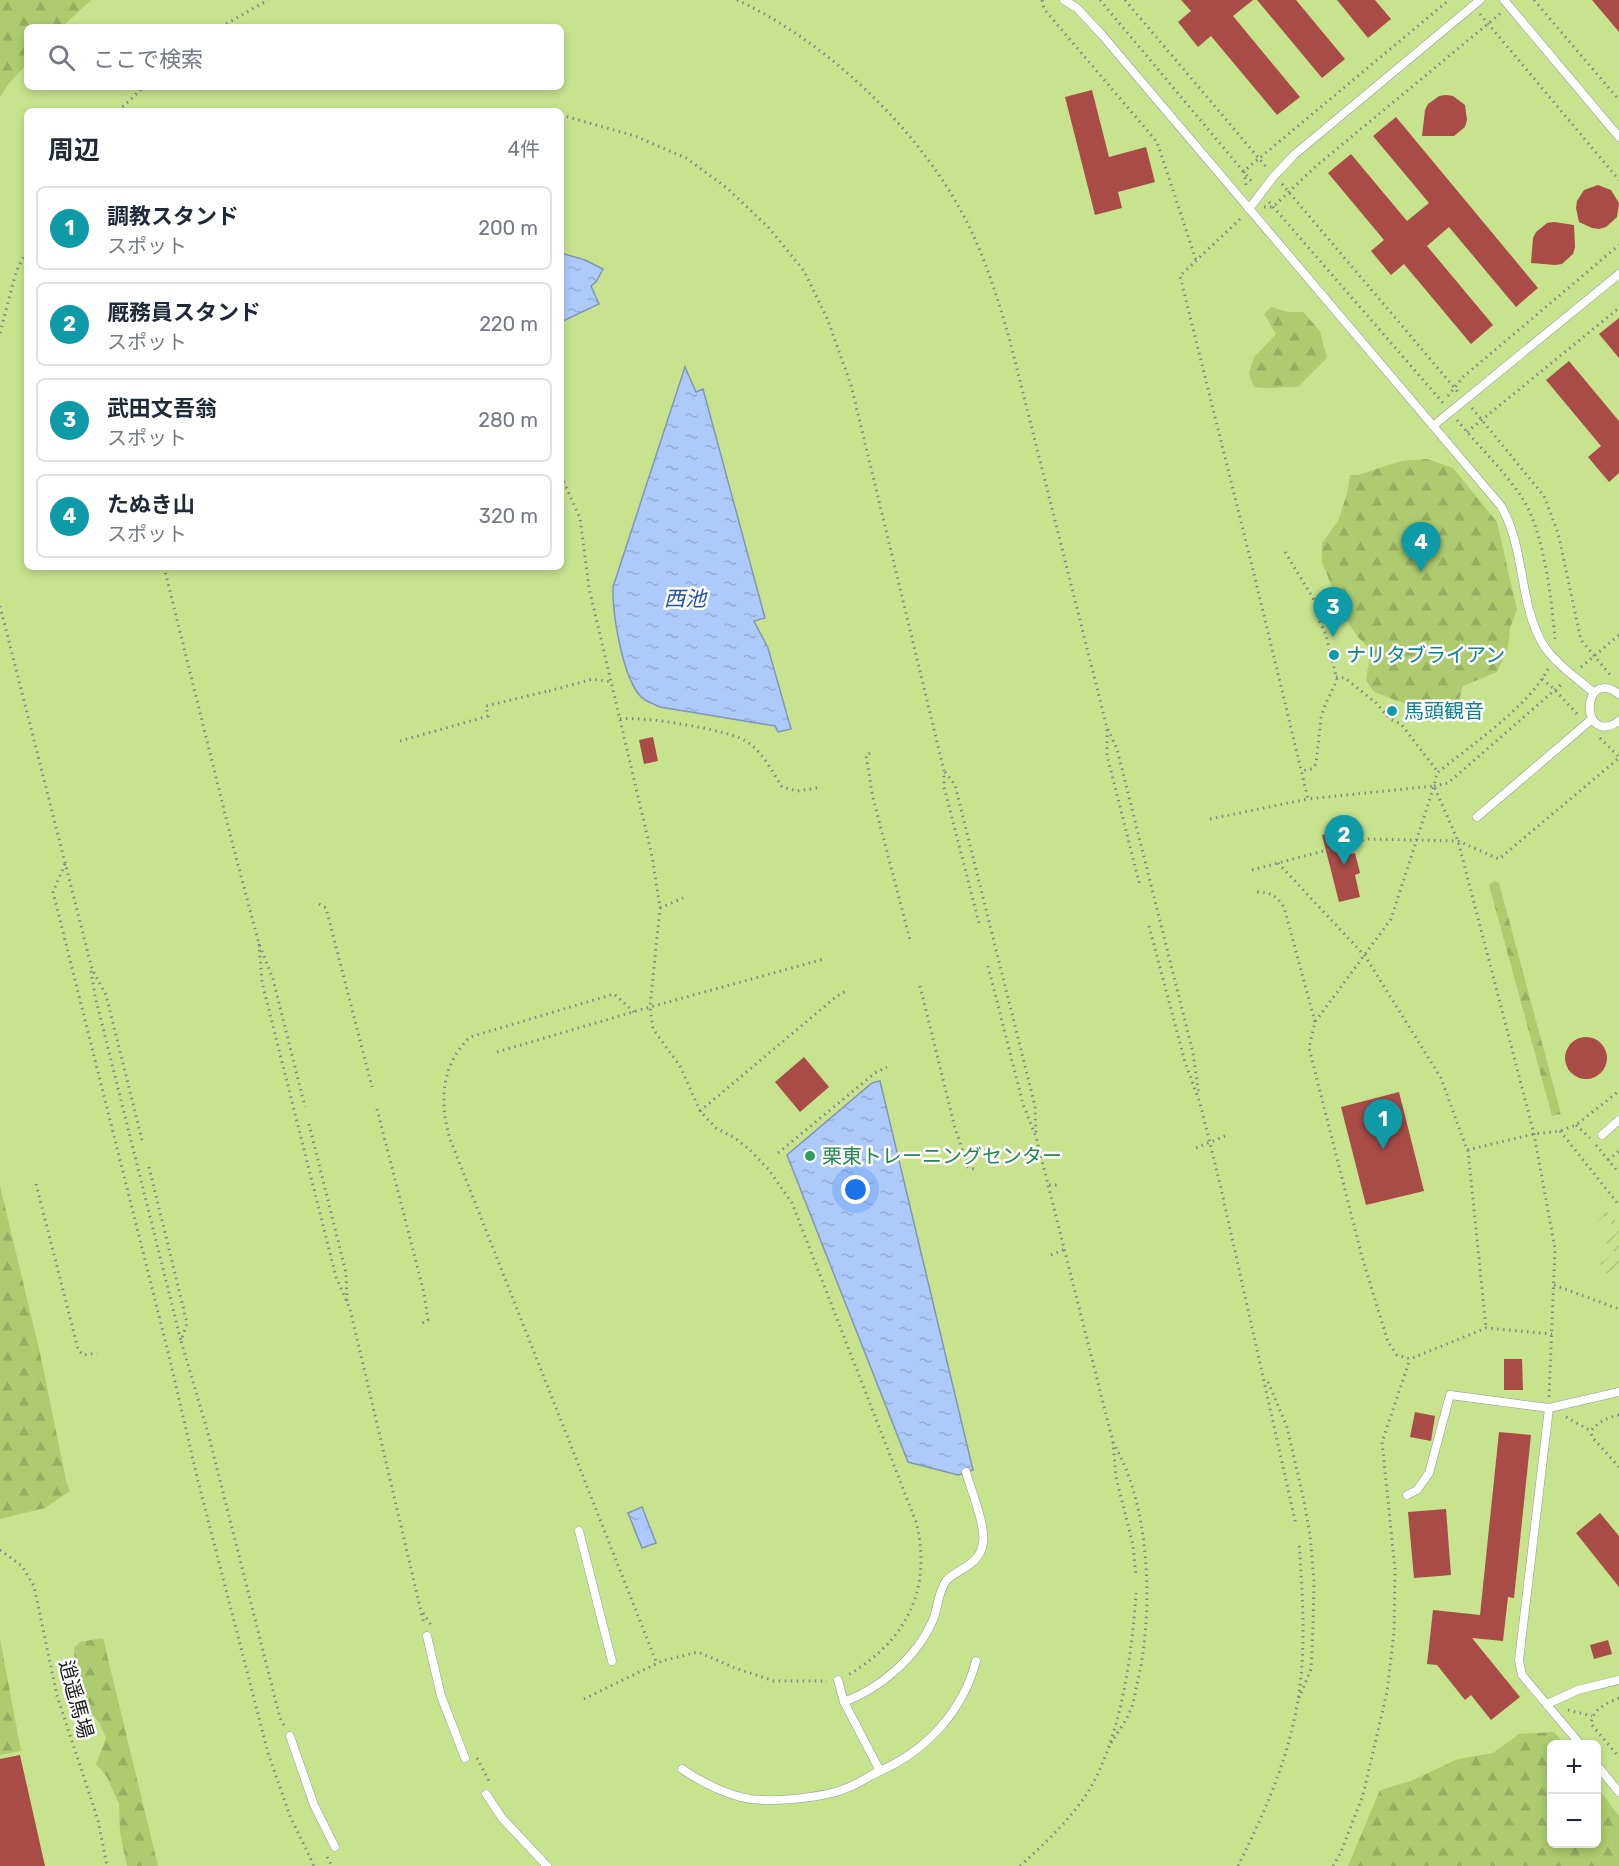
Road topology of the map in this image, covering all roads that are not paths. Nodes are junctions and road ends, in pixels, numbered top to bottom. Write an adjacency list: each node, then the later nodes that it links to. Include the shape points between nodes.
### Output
1 (1064, 0): 5 (lane, via 1102,35)
2 (1480, 0): 5 (lane, via 1295,154)
3 (1506, 3): 4 (lane)
4 (1619, 136)
5 (1249, 209): 7 (lane)
6 (1619, 274): 7 (lane)
7 (1433, 426): 8 (lane, via 1510,521 1530,611 1544,646)
8 (1594, 693): 9 (lane, via 1611,689); 10 (lane, via 1588,703)
9 (1619, 694)
10 (1593, 719): 11 (lane, via 1607,726); 12 (lane)
11 (1619, 722)
12 (1477, 817)
13 (1619, 1120): 14 (lane)
14 (1602, 1135)
15 (1619, 1392): 16 (lane)
16 (1549, 1408): 18 (lane, via 1450,1395 1428,1473 1417,1490); 26 (lane, via 1519,1660 1522,1675)
17 (966, 1472): 25 (lane, via 983,1529 978,1556 947,1581 933,1620 902,1664 883,1681)
18 (1407, 1495)
19 (579, 1531): 21 (lane)
20 (428, 1636): 29 (lane, via 441,1696)
21 (612, 1660)
22 (976, 1661): 32 (lane, via 972,1677 940,1727 917,1751)
23 (838, 1680): 25 (lane)
24 (1619, 1680): 26 (lane, via 1578,1690)
25 (844, 1702): 32 (lane)
26 (1547, 1704): 28 (lane)
27 (290, 1736): 35 (lane, via 314,1805)
28 (1577, 1740)
29 (465, 1758)
30 (682, 1769): 32 (lane, via 701,1782 742,1798 778,1800 846,1789)
31 (1601, 1770): 33 (lane)
32 (880, 1771)
33 (1619, 1792)
34 (486, 1794): 36 (lane, via 502,1818)
35 (335, 1846)
36 (547, 1866)

